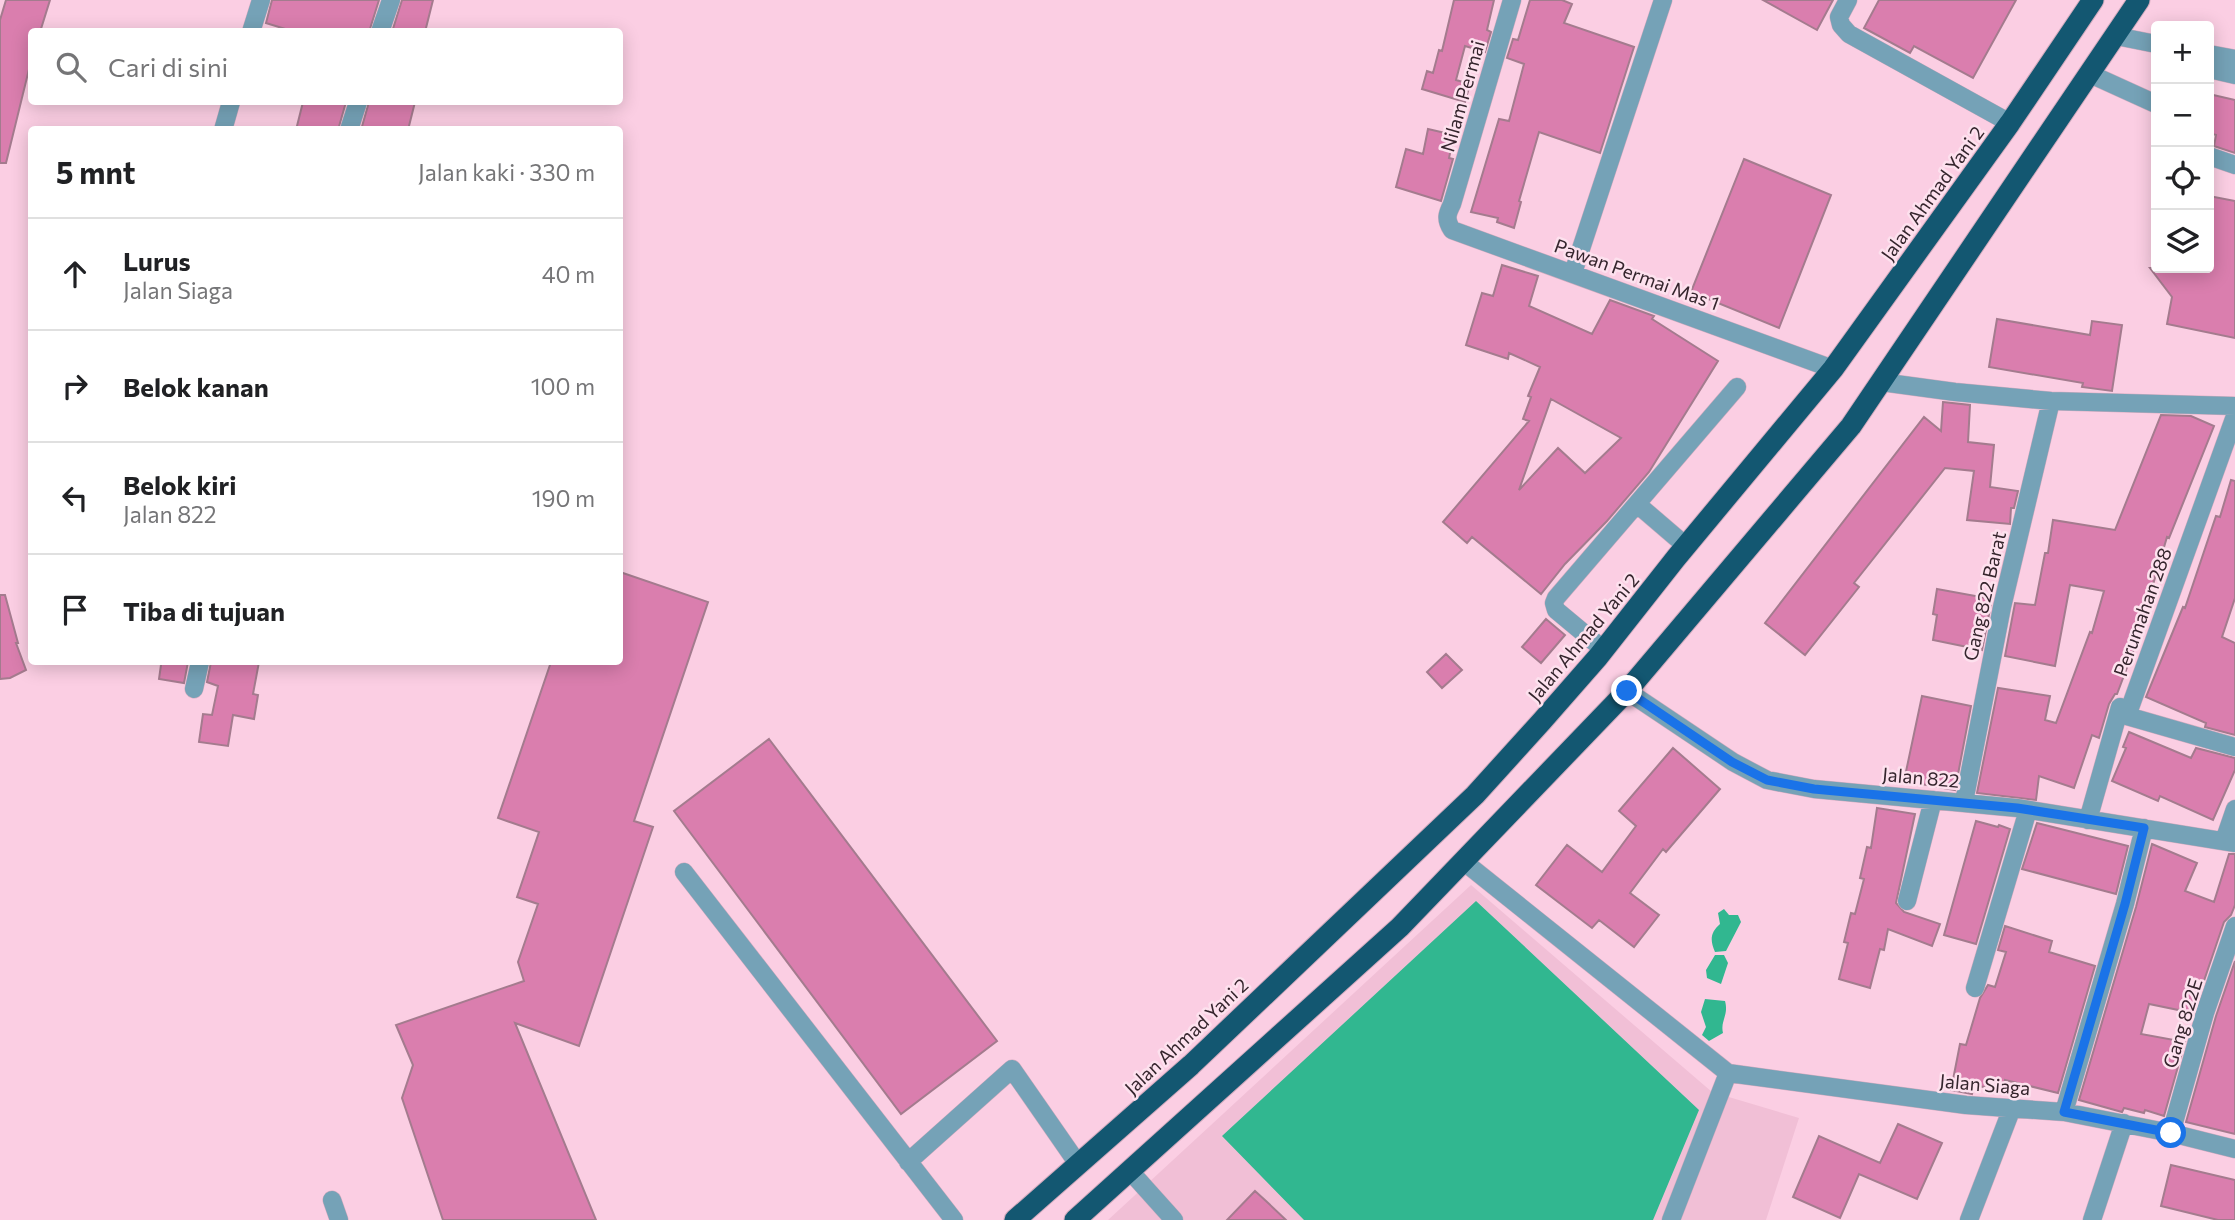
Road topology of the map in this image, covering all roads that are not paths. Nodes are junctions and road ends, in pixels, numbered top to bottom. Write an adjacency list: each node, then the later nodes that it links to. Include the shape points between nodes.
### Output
1 (261, 0): 8 (street)
2 (391, 0): 9 (street)
3 (1512, 0): 25 (street, Nilam Permai)
4 (1663, 0): 26 (street)
5 (1848, 0): 20 (street, via 1839,17 1849,34)
6 (2093, 0): 20 (highway, Jalan Ahmad Yani 2)
7 (2139, 0): 10 (highway)
8 (252, 28)
9 (381, 28)
10 (2116, 36): 11 (street); 15 (highway)
11 (2151, 43)
12 (2214, 55): 13 (street)
13 (2235, 60)
14 (2214, 70): 16 (street)
15 (2090, 74): 17 (street); 28 (highway)
16 (2235, 75)
17 (2151, 102)
18 (230, 105): 21 (street)
19 (357, 105): 22 (street)
20 (2010, 123): 27 (highway, Jalan Ahmad Yani 2)
21 (224, 126)
22 (350, 126)
23 (2214, 158): 24 (street)
24 (2235, 165)
25 (1452, 204): 26 (street, Pawan Permai Mas 1, via 1447,214 1452,230)
26 (1573, 273): 27 (street, Pawan Permai Mas 1)
27 (1833, 369): 34 (highway, Jalan Ahmad Yani 2)
28 (1881, 382): 30 (street); 38 (highway, via 1851,426)
29 (1737, 387): 33 (street)
30 (2051, 401): 31 (street); 42 (street, Gang 822 Barat, via 2002,607)
31 (2235, 406)
32 (2235, 416): 40 (street, Perumahan 288, via 2127,716)
33 (1637, 504): 34 (street); 35 (street, via 1554,603 1556,610)
34 (1686, 546): 35 (highway, Jalan Ahmad Yani 2)
35 (1604, 650): 60 (highway, Jalan Ahmad Yani 2, via 1475,795 1191,1065)
36 (199, 665): 37 (street)
37 (194, 689)
38 (1627, 691): 41 (street, Jalan 822, via 1732,762 1767,780); 48 (highway)
39 (2120, 707): 45 (street)
40 (2235, 747)
41 (1933, 800): 42 (street, Jalan 822); 50 (street)
42 (1965, 802): 44 (street, Jalan 822)
43 (2235, 809): 47 (street)
44 (2028, 810): 45 (street, Jalan 822); 52 (street)
45 (2088, 820): 46 (street, Jalan 822)
46 (2144, 828): 47 (street, Jalan 822); 55 (street)
47 (2230, 842)
48 (1463, 861): 53 (street); 61 (highway, via 1400,927)
49 (684, 872): 59 (street)
50 (1907, 901)
51 (2235, 926): 57 (street, Gang 822E)
52 (1975, 988)
53 (1728, 1073): 54 (street, Jalan Siaga); 69 (street)
54 (2012, 1108): 55 (street, Jalan Siaga); 70 (street)
55 (2064, 1112): 56 (street, Jalan Siaga)
56 (2124, 1123): 57 (street, Jalan Siaga); 71 (street)
57 (2171, 1133): 58 (street, Jalan Siaga)
58 (2235, 1149)
59 (908, 1162): 60 (street, via 1012,1069); 66 (street)
60 (1078, 1164): 67 (highway, Jalan Ahmad Yani 2)
61 (1130, 1171): 63 (highway); 64 (street)
62 (332, 1200): 65 (street)
63 (1095, 1211): 68 (highway)
64 (1170, 1219)
65 (339, 1220)
66 (954, 1220)
67 (1015, 1220)
68 (1076, 1220)
69 (1671, 1220)
70 (1969, 1220)
71 (2092, 1220)

